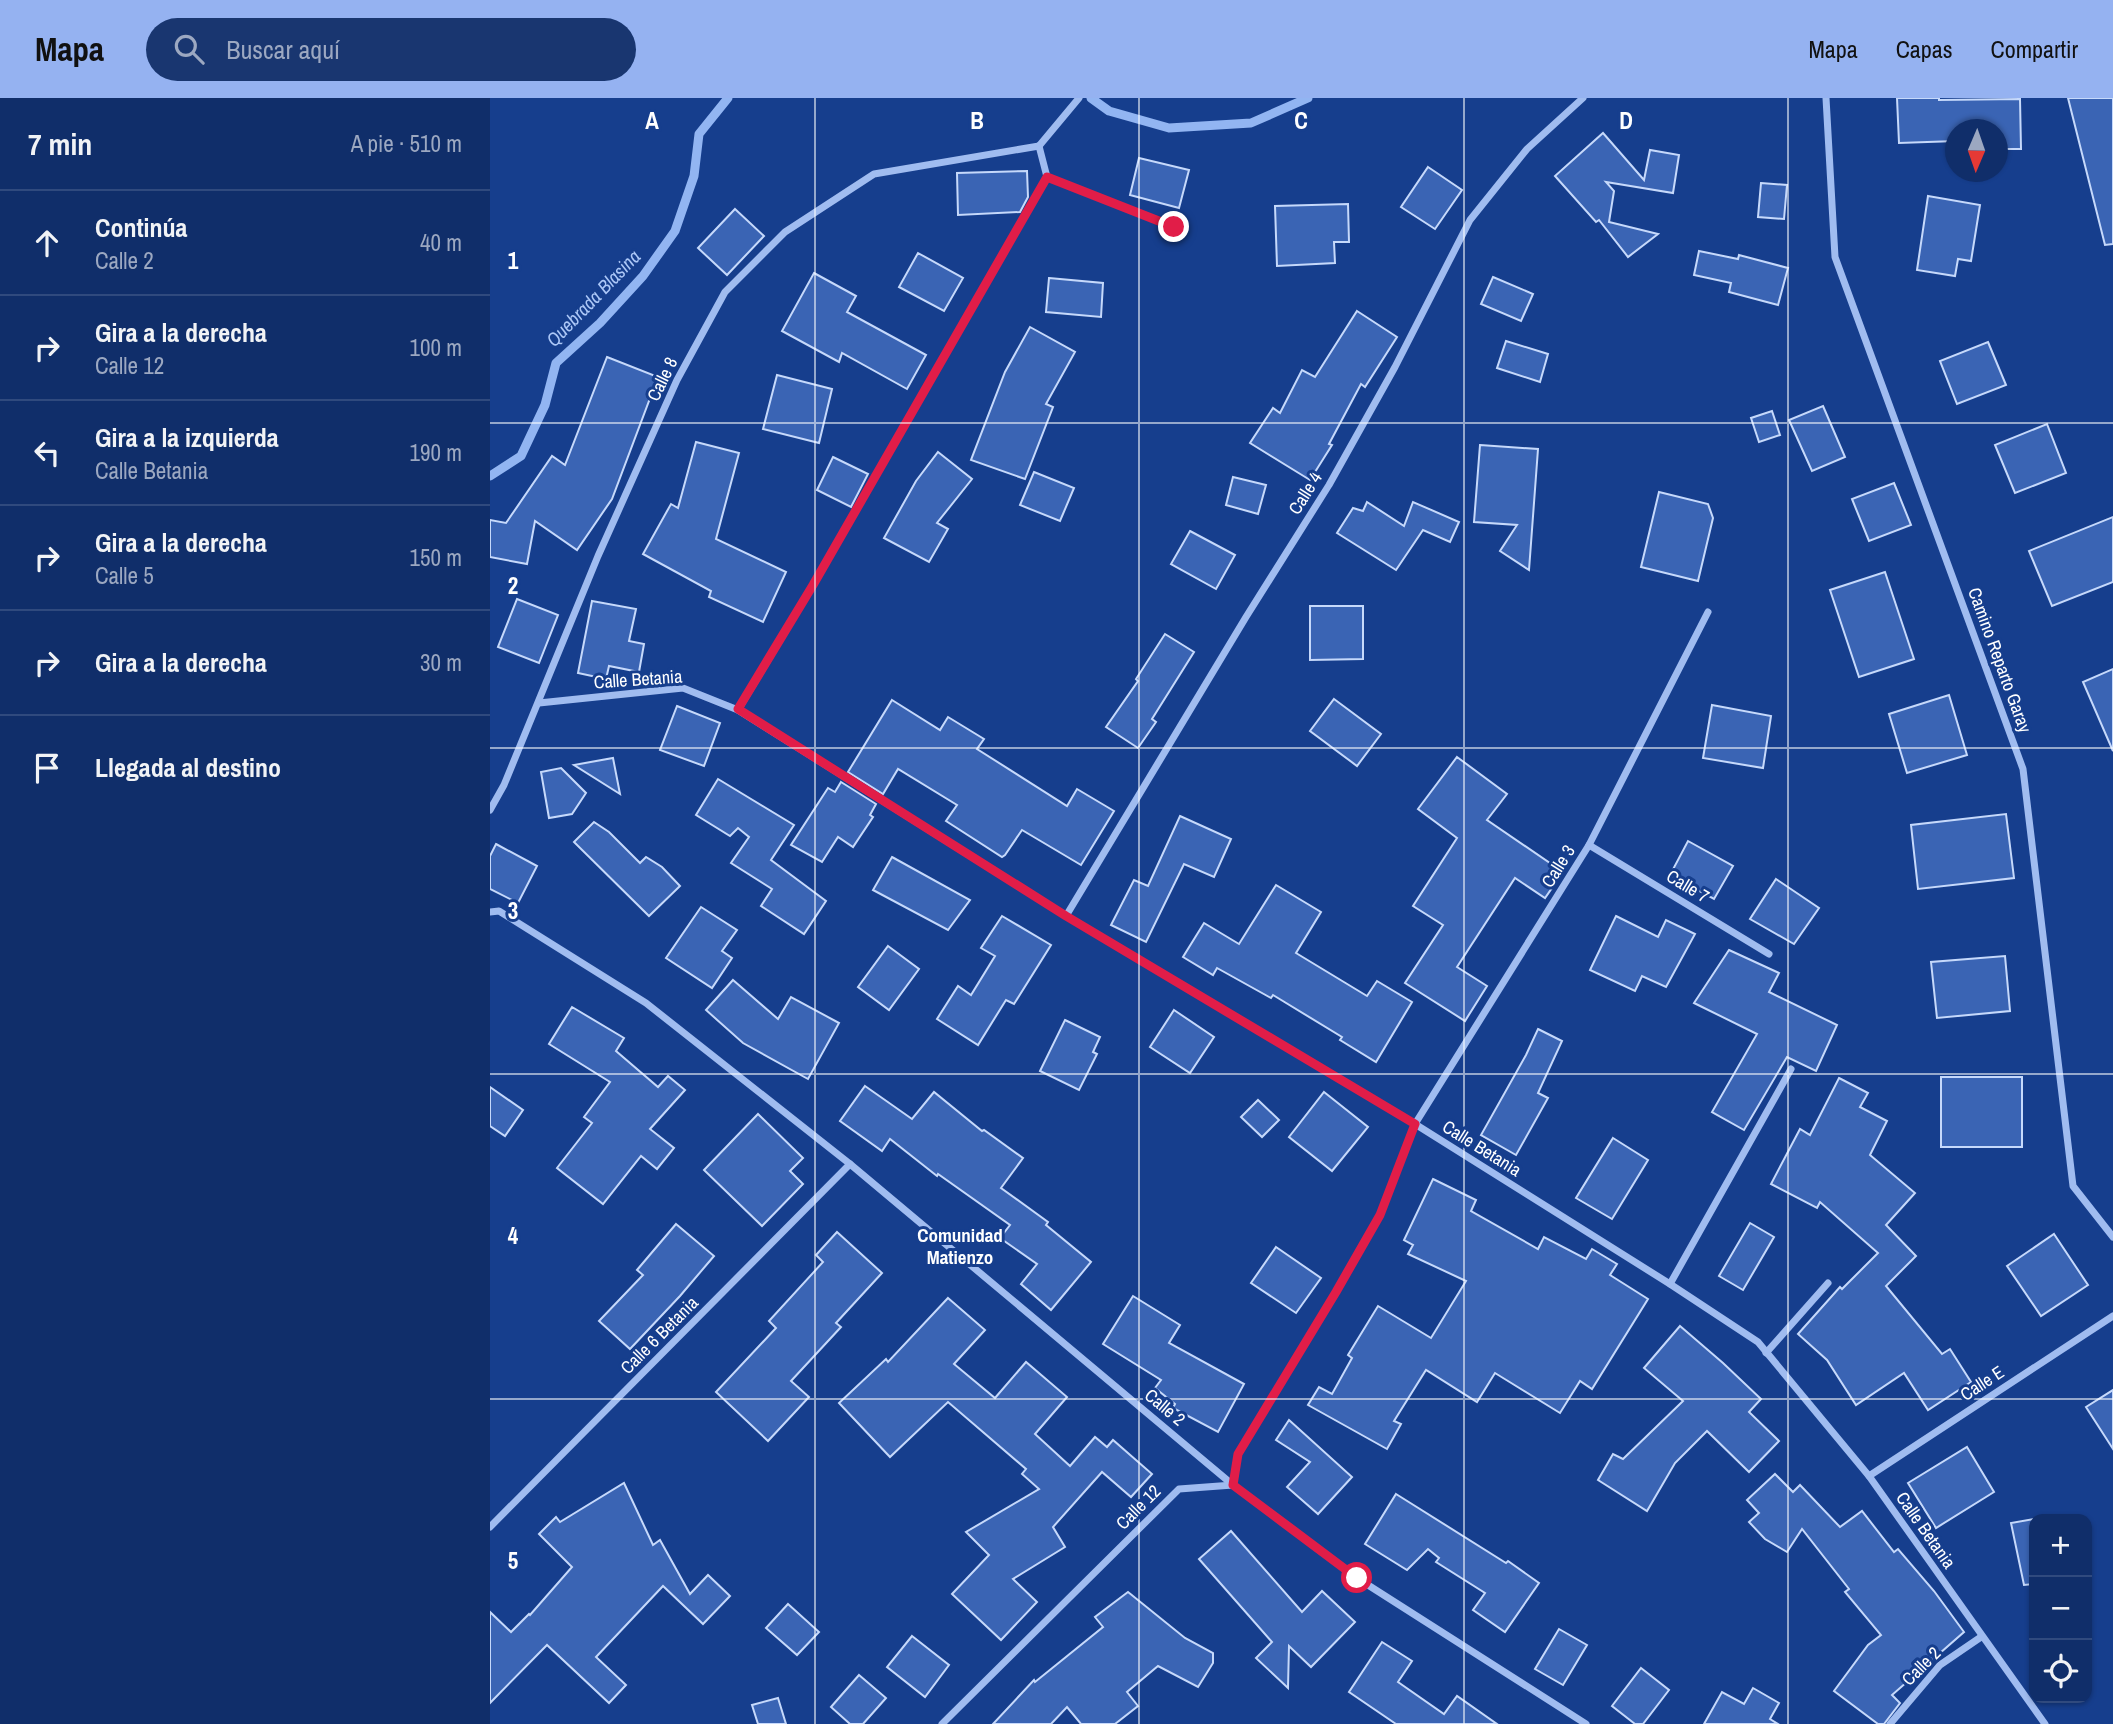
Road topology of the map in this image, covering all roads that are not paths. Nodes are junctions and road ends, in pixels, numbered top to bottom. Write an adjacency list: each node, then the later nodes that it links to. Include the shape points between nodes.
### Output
1 (1079, 98): 4 (street)
2 (1583, 98): 13 (street, Calle 4, via 1527,149 1470,220 1329,485)
3 (1826, 98): 18 (street, Camino Reparto Garay, via 1835,257 2024,769 2073,1186)
4 (1039, 146): 5 (street); 8 (street, Calle 8, via 874,174 785,232 725,292 677,380 598,556)
5 (1047, 177): 6 (street); 9 (street)
6 (1174, 227)
7 (1707, 612): 11 (street, Calle 3)
8 (539, 704): 9 (street, Calle Betania, via 683,688); 10 (street, Calle 8)
9 (738, 709): 13 (street, Calle Betania)
10 (490, 810)
11 (1590, 845): 14 (street, Calle 7); 16 (street, Calle 3)
12 (490, 912): 17 (street, Calle 2, via 499,911 646,1003)
13 (1066, 916): 16 (street, Calle Betania)
14 (1769, 954)
15 (1791, 1069): 20 (street)
16 (1415, 1124): 20 (street, Calle Betania); 24 (street, via 1380,1215 1238,1454)
17 (850, 1164): 24 (street, Calle 2); 25 (street, Calle 6 Betania)
18 (2113, 1237)
19 (1828, 1283): 22 (street)
20 (1670, 1284): 22 (street, Calle Betania, via 1758,1342)
21 (2113, 1316): 23 (street, Calle E)
22 (1766, 1353): 23 (street, Calle Betania)
23 (1868, 1476): 26 (street, Calle Betania)
24 (1233, 1485): 27 (street, Calle 12, via 1180,1489); 28 (street, Calle 2, via 1357,1578)
25 (490, 1527)
26 (1981, 1637): 29 (street, Calle 2, via 1940,1665); 30 (street, Calle Betania)
27 (942, 1724)
28 (1586, 1724)
29 (1890, 1724)
30 (2045, 1724)

